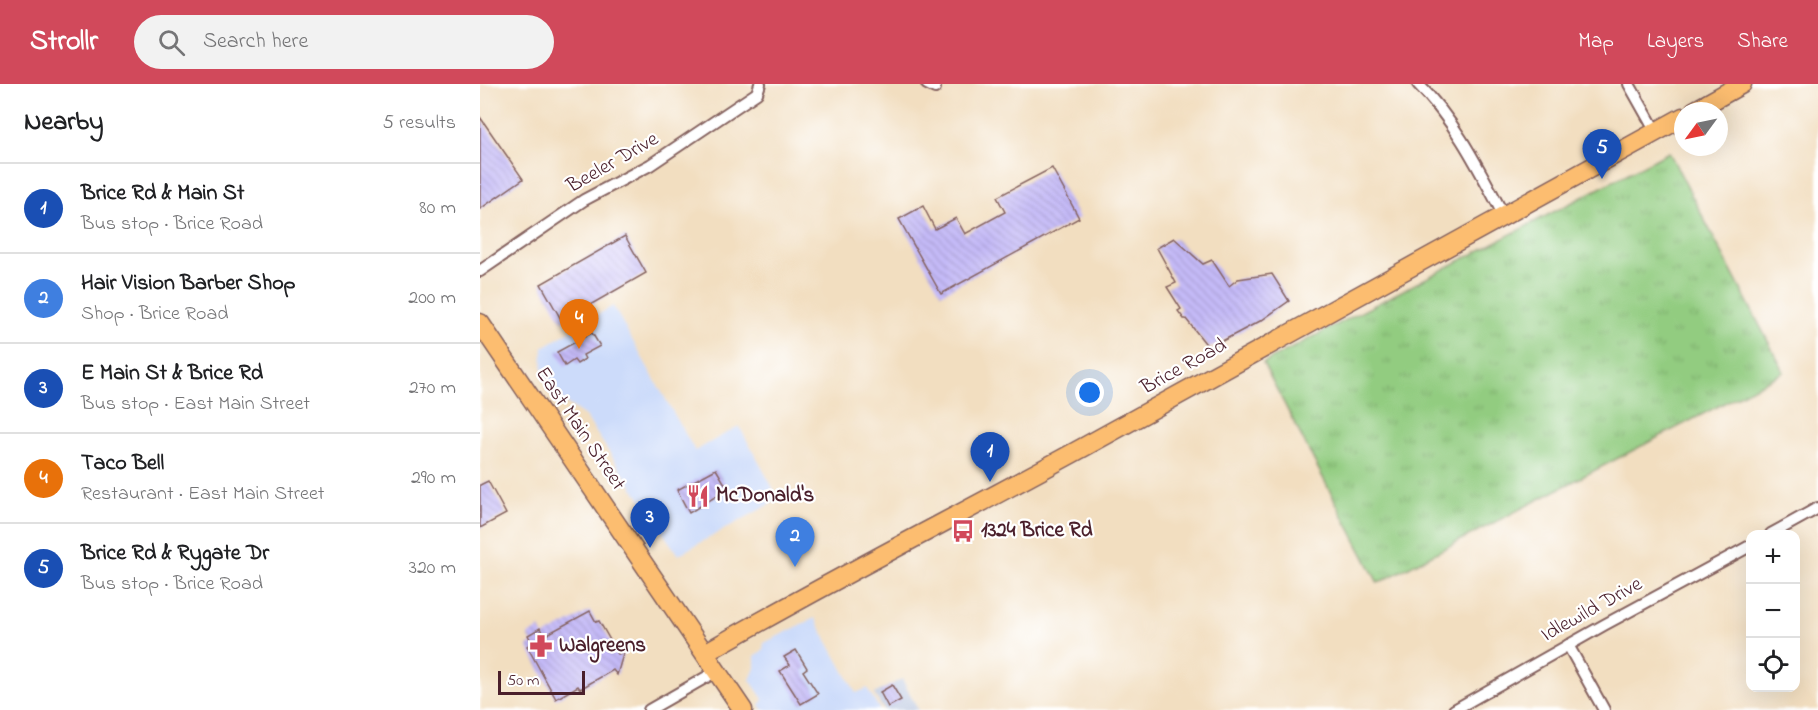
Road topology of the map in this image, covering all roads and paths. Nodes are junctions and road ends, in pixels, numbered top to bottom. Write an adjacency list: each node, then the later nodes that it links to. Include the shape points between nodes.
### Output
1 (760, 84): 9 (street, Beeler Drive, via 757,93 698,134 584,200)
2 (1418, 84): 8 (street, via 1451,123)
3 (1629, 84): 7 (street)
4 (1742, 84): 5 (main road)
5 (1710, 102)
6 (1674, 122): 7 (main road, Brice Road)
7 (1656, 132): 8 (main road, Brice Road)
8 (1504, 216): 15 (main road, Brice Road)
9 (480, 271)
10 (480, 323): 15 (main road, East Main Street)
11 (1818, 508): 12 (street)
12 (1778, 530)
13 (1746, 548): 14 (street, Idlewild Drive)
14 (1568, 645): 19 (street, Idlewild Drive); 20 (street)
15 (705, 653): 16 (main road, East Main Street)
16 (717, 671): 17 (street); 18 (main road, East Main Street)
17 (649, 710)
18 (743, 710)
19 (1454, 710)
20 (1604, 710)

